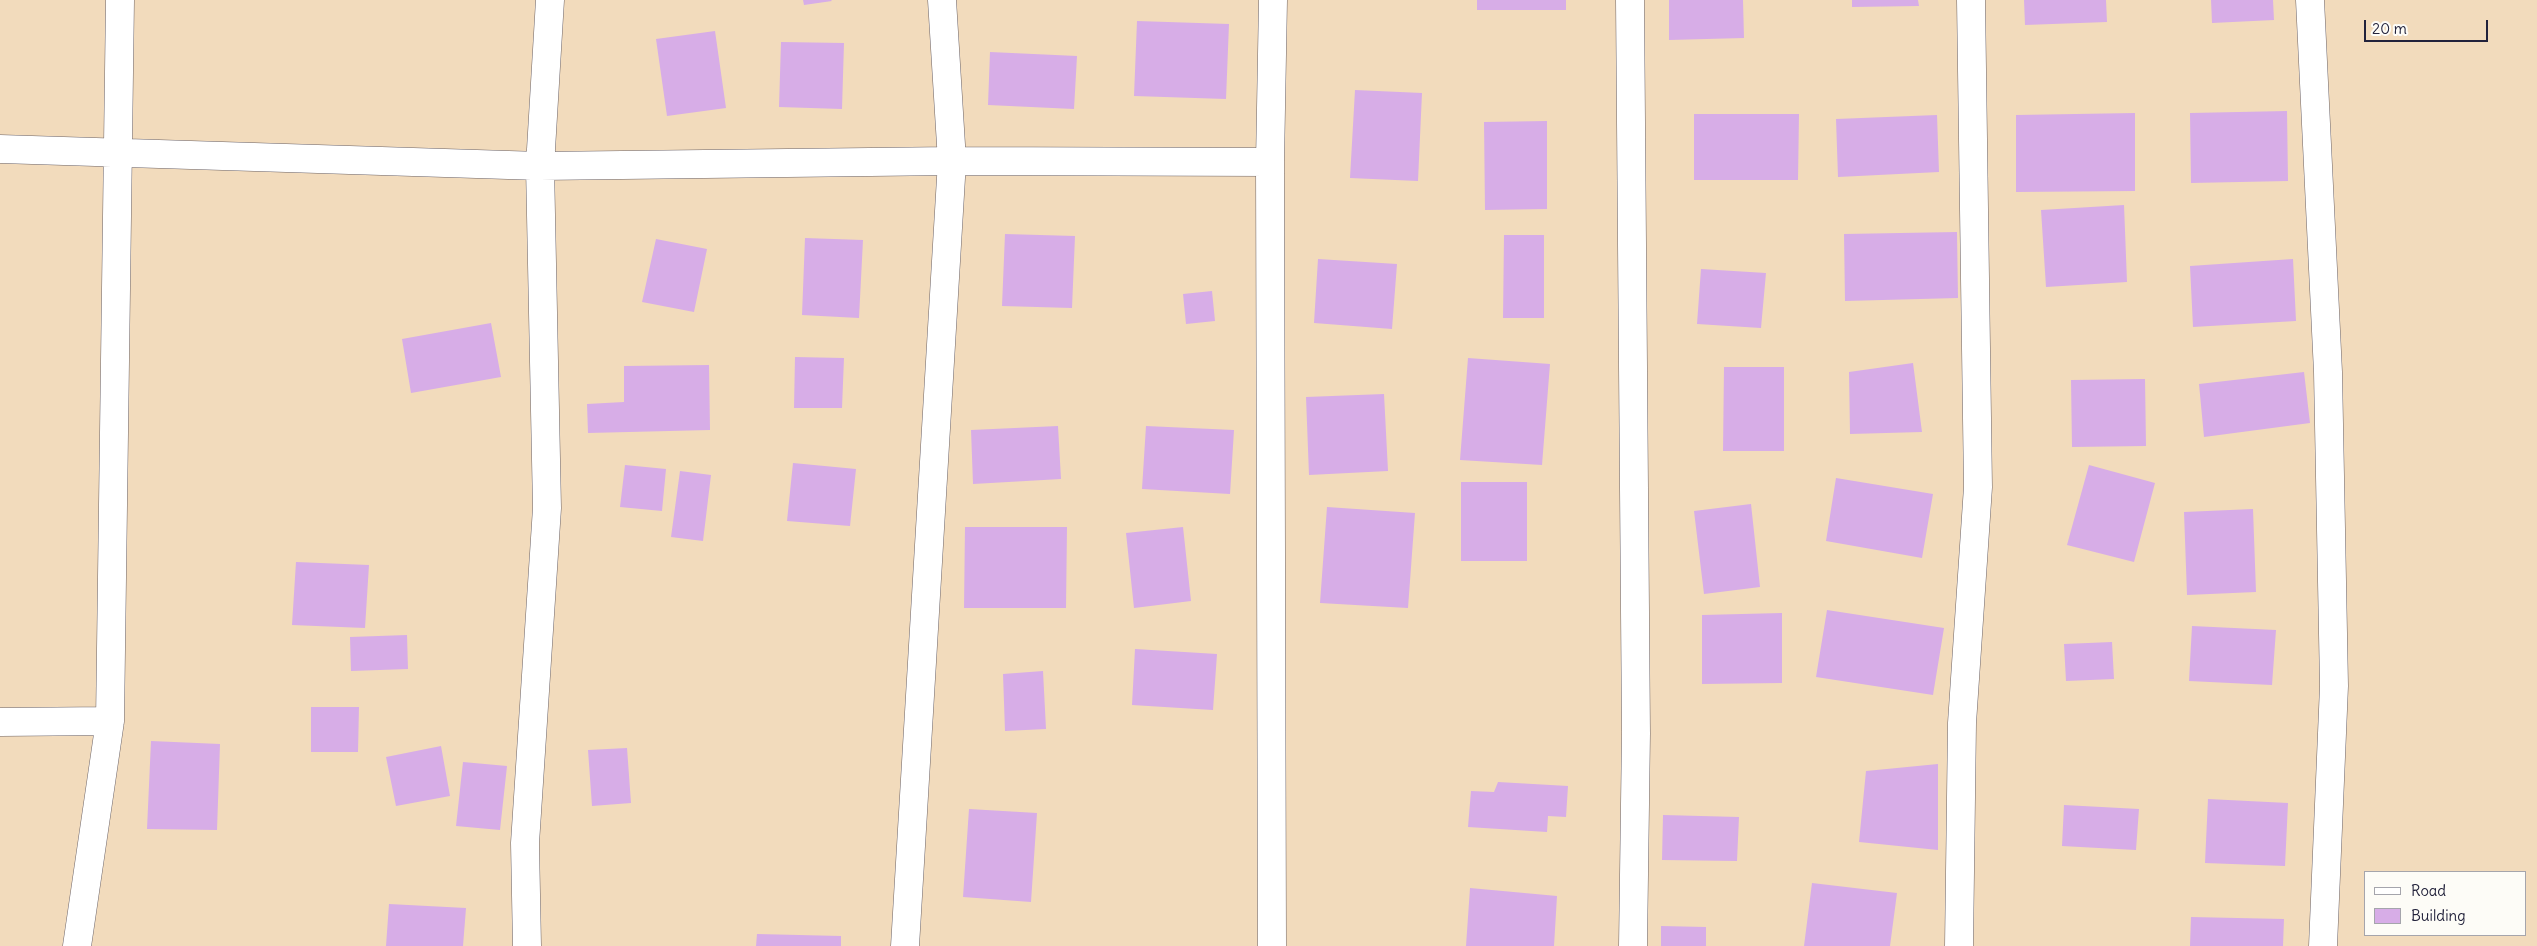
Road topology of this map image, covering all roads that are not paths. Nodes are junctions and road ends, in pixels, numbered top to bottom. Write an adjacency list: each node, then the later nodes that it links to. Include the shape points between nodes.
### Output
1 (120, 0): 9 (street)
2 (550, 0): 12 (street)
3 (942, 0): 10 (street)
4 (1273, 0): 11 (street)
5 (1630, 0): 19 (street, via 1636,733)
6 (1971, 0): 20 (street, via 1978,487 1962,723)
7 (2310, 0): 21 (street, via 2328,372 2334,686)
8 (0, 149): 9 (street)
9 (116, 154): 12 (street); 14 (street)
10 (952, 161): 11 (street); 12 (street); 17 (street)
11 (1270, 162): 18 (street)
12 (540, 166): 16 (street, via 546,508 525,844)
13 (0, 722): 14 (street)
14 (110, 722): 15 (street)
15 (77, 946)
16 (527, 946)
17 (905, 946)
18 (1272, 946)
19 (1633, 946)
20 (1959, 946)
21 (2323, 946)

